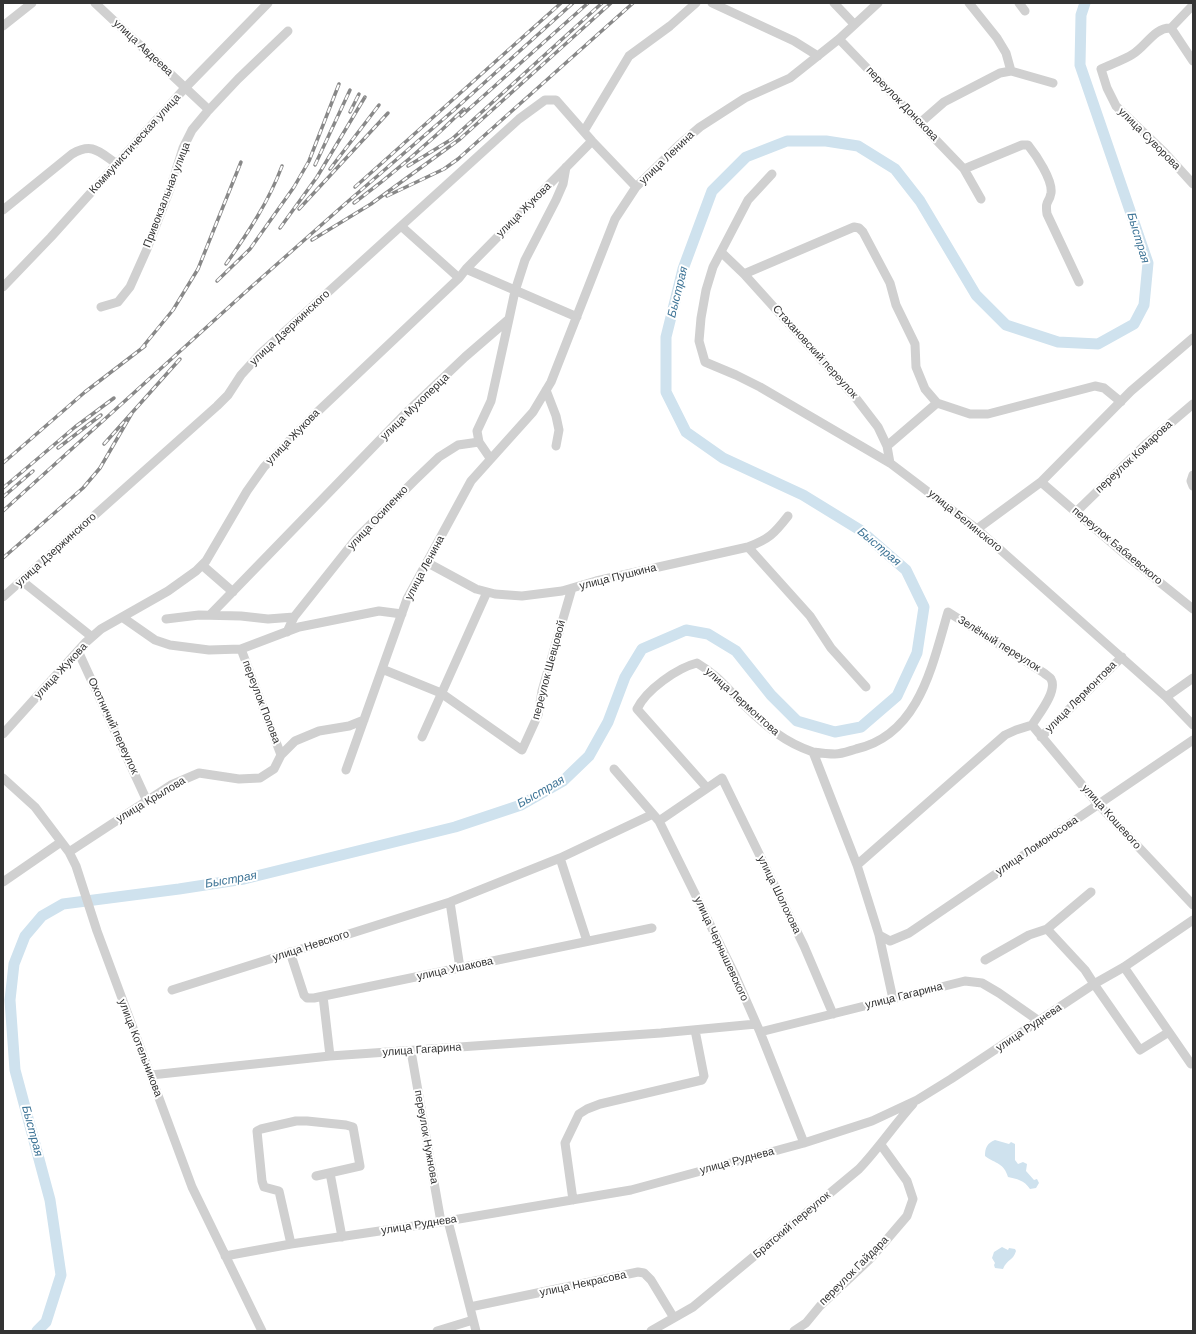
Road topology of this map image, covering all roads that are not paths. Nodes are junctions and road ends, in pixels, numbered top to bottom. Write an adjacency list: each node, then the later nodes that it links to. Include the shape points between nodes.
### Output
1 (32, 3): 13 (street)
2 (95, 3): 21 (street, улица Авдеева)
3 (268, 3): 21 (street, Коммунистическая улица)
4 (696, 3): 24 (street, via 629,56)
5 (712, 3): 17 (street, via 794,41)
6 (834, 3): 12 (street)
7 (878, 3): 12 (street, улица Ленина)
8 (969, 3): 19 (street, via 997,38 1006,53)
9 (1019, 3): 11 (street)
10 (1193, 5): 14 (street)
11 (1026, 11)
12 (854, 24): 16 (street, улица Ленина)
13 (3, 26)
14 (1171, 28): 18 (street); 30 (street, улица Суворова, via 1164,28 1147,40 1134,54 1101,69 1116,106)
15 (288, 31): 22 (street, Привокзальная улица)
16 (839, 39): 17 (street, улица Ленина); 23 (street, переулок Донскова)
17 (818, 56): 31 (street, улица Ленина, via 790,78 745,98 700,127)
18 (1193, 61)
19 (1011, 71): 20 (street); 23 (street, via 1000,73 944,102)
20 (1053, 83)
21 (185, 88): 22 (street, улица Авдеева); 26 (street, Коммунистическая улица)
22 (209, 110): 42 (street, Привокзальная улица, via 192,130 183,148 130,287 118,302)
23 (920, 123): 28 (street, переулок Донскова)
24 (584, 131): 25 (street); 34 (street, улица Дзержинского, via 556,100 545,100 519,119)
25 (592, 141): 27 (street, улица Жукова); 31 (street)
26 (117, 164): 33 (street, via 92,148 82,148); 40 (street, Коммунистическая улица)
27 (566, 167): 36 (street, улица Жукова); 41 (street, via 563,184 525,260)
28 (964, 169): 32 (street, переулок Донскова); 39 (street, via 1022,145 1028,145 1051,183 1051,194 1046,203 1047,214)
29 (772, 174): 35 (street, via 748,200)
30 (1193, 184)
31 (636, 187): 43 (street, улица Ленина, via 615,219)
32 (981, 199)
33 (3, 210)
34 (401, 226): 38 (street); 64 (street, улица Дзержинского, via 261,353 217,406)
35 (721, 252): 37 (street, Стахановский переулок); 54 (street, улица Белинского, via 706,290 701,318 700,341 705,362 760,386)
36 (466, 269): 38 (street, улица Жукова); 41 (street)
37 (744, 274): 48 (street, via 854,227 859,228 890,283 896,306 915,344 916,367 925,388); 52 (street, Стахановский переулок, via 855,396 878,427)
38 (459, 278): 63 (street, улица Жукова, via 312,417 264,467)
39 (1079, 282)
40 (3, 287)
41 (515, 291): 43 (street); 44 (street)
42 (101, 307)
43 (577, 317): 46 (street, улица Ленина)
44 (509, 319): 50 (street, via 491,400 477,432); 66 (street, улица Мухоперца, via 408,411)
45 (1193, 338): 47 (street)
46 (546, 390): 51 (street, via 559,430); 53 (street, улица Ленина, via 533,412)
47 (1120, 402): 48 (street, via 1104,388 1095,386 988,414 970,414); 56 (street)
48 (937, 403): 52 (street)
49 (1193, 404): 58 (street, переулок Комарова, via 1146,444)
50 (479, 442): 53 (street); 73 (street, улица Осипенко, via 458,445 439,457 356,539)
51 (556, 446)
52 (887, 446): 54 (street, Стахановский переулок)
53 (490, 458): 62 (street, улица Ленина, via 471,481)
54 (890, 463): 60 (street, улица Белинского)
55 (1193, 475): 57 (street)
56 (1041, 482): 58 (street, переулок Бабаевского); 60 (street)
57 (1193, 486)
58 (1077, 511): 69 (street, переулок Бабаевского, via 1127,556)
59 (788, 516): 61 (street, улица Пушкина, via 775,533 764,541)
60 (977, 529): 79 (street, улица Белинского)
61 (748, 547): 65 (street, улица Пушкина); 83 (street, via 810,616 831,648)
62 (428, 563): 67 (street, улица Пушкина, via 476,589); 70 (street, улица Ленина, via 407,599)
63 (202, 565): 66 (street); 72 (street, улица Жукова, via 168,592)
64 (22, 581): 68 (street, улица Дзержинского); 76 (street)
65 (572, 588): 67 (street, улица Пушкина, via 522,596); 84 (street, переулок Шевцовой, via 542,691 538,715 522,750)
66 (233, 592): 71 (street, улица Мухоперца)
67 (487, 592): 84 (street)
68 (3, 597)
69 (1193, 609)
70 (402, 614): 75 (street, via 379,611 299,627); 80 (street, улица Ленина)
71 (210, 615): 73 (street, via 268,619); 74 (street)
72 (122, 617): 76 (street, улица Жукова); 77 (street, via 156,640 170,645 210,650)
73 (294, 617): 75 (street, улица Осипенко)
74 (166, 619)
75 (287, 632): 77 (street)
76 (92, 637): 78 (street, улица Жукова)
77 (241, 649): 94 (street, переулок Попова)
78 (78, 651): 89 (street, улица Жукова); 100 (street, Охотничий переулок)
79 (1122, 657): 85 (street, улица Белинского); 91 (street, улица Лермонтова)
80 (382, 669): 84 (street); 86 (street, улица Ленина)
81 (1193, 678): 85 (street)
82 (1051, 680): 88 (street, улица Лермонтова, via 1050,696); 93 (street, Зелёный переулок, via 948,612 930,671 917,701 895,730 880,741 862,748 836,754)
83 (866, 687)
84 (442, 693): 90 (street)
85 (1166, 697): 87 (street, улица Белинского)
86 (364, 720): 94 (street, улица Крылова, via 348,726 319,731 295,741); 96 (street, улица Ленина)
87 (1193, 725)
88 (1032, 726): 91 (street, улица Кошевого); 106 (street, улица Лермонтова, via 1005,735)
89 (3, 734)
90 (422, 737)
91 (1041, 737): 101 (street, улица Кошевого)
92 (1193, 740): 101 (street, улица Ломоносова)
93 (813, 752): 99 (street, улица Лермонтова, via 779,736 708,670 697,663 688,665 650,692 641,700 638,709); 106 (street)
94 (281, 755): 100 (street, улица Крылова, via 274,769 260,778 239,779 199,773 171,785)
95 (614, 769): 102 (street, улица Чернышевского)
96 (346, 770)
97 (3, 778): 103 (street, улица Котельникова, via 34,807)
98 (722, 778): 99 (street, улица Невского); 124 (street, улица Шолохова, via 804,946)
99 (708, 788): 102 (street, улица Невского)
100 (147, 801): 104 (street, улица Крылова)
101 (1098, 804): 110 (street, улица Кошевого); 114 (street, улица Ломоносова, via 909,933 890,941)
102 (656, 818): 105 (street, улица Невского); 126 (street, улица Чернышевского, via 735,975)
103 (61, 842): 104 (street, улица Котельникова); 107 (street)
104 (69, 852): 132 (street, улица Котельникова)
105 (560, 858): 109 (street, улица Невского); 115 (street)
106 (857, 865): 114 (street)
107 (3, 882)
108 (1091, 892): 113 (street)
109 (450, 902): 116 (street, улица Невского); 119 (street)
110 (1193, 905)
111 (1193, 920): 118 (street, улица Руднева)
112 (652, 928): 115 (street, улица Ушакова)
113 (1047, 928): 117 (street, via 1029,935); 120 (street, via 1085,970)
114 (879, 935): 123 (street)
115 (587, 941): 119 (street, улица Ушакова)
116 (290, 952): 121 (street, улица Невского); 122 (street, улица Ушакова, via 304,995 307,998)
117 (985, 960)
118 (1124, 967): 120 (street, улица Руднева); 128 (street)
119 (460, 968): 122 (street, улица Ушакова)
120 (1094, 984): 125 (street, улица Руднева); 128 (street, via 1140,1050)
121 (172, 990)
122 (323, 996): 130 (street)
123 (893, 999): 124 (street, улица Гагарина); 125 (street, улица Гагарина, via 973,981 1000,993)
124 (833, 1014): 126 (street, улица Гагарина)
125 (1039, 1021): 133 (street, улица Руднева)
126 (758, 1028): 127 (street, улица Гагарина); 134 (street, улица Чернышевского)
127 (695, 1030): 129 (street, улица Гагарина); 138 (street, via 704,1076 702,1080 600,1104 580,1114 565,1143)
128 (1169, 1032): 131 (street)
129 (411, 1051): 130 (street, улица Гагарина); 139 (street, переулок Нужнова)
130 (330, 1056): 132 (street, улица Гагарина)
131 (1191, 1064)
132 (151, 1075): 142 (street, улица Котельникова, via 192,1187)
133 (917, 1100): 134 (street, улица Руднева, via 872,1121); 135 (street, Братский переулок)
134 (804, 1143): 138 (street, улица Руднева, via 631,1190)
135 (881, 1145): 144 (street, Братский переулок, via 859,1169 693,1307); 150 (street, переулок Гайдара, via 907,1181 913,1199 907,1216 871,1258 820,1306 806,1323)
136 (330, 1173): 137 (street); 140 (street); 141 (street, via 360,1166 354,1127 346,1124 296,1121 257,1131 262,1181 264,1187 280,1191)
137 (316, 1176)
138 (573, 1200): 139 (street, улица Руднева)
139 (445, 1222): 140 (street, улица Руднева); 143 (street, переулок Нужнова)
140 (342, 1237): 141 (street, улица Руднева)
141 (291, 1244): 142 (street, улица Руднева)
142 (225, 1256): 146 (street, улица Котельникова)
143 (470, 1307): 144 (street, улица Некрасова, via 638,1272 644,1273 651,1280); 145 (street, переулок Нужнова)
144 (674, 1318): 149 (street, Братский переулок)
145 (473, 1320): 147 (street); 148 (street, переулок Нужнова)
146 (262, 1331)
147 (437, 1331)
148 (476, 1331)
149 (651, 1331)
150 (794, 1331)

